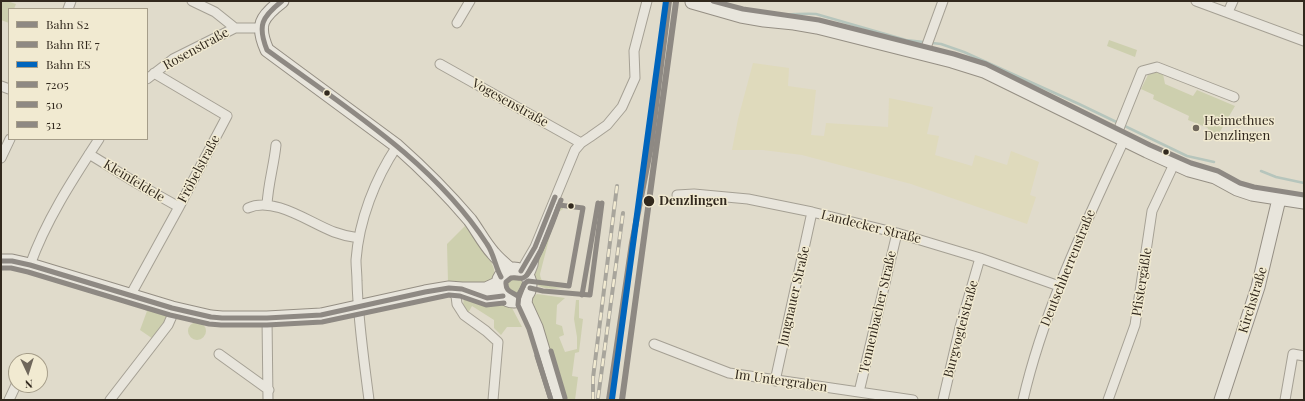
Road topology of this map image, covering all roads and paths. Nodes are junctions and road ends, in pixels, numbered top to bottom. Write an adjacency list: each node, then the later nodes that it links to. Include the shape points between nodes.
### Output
1 (192, 1): 12 (street, via 215,12)
2 (282, 1): 13 (street, via 267,15)
3 (470, 1): 11 (street)
4 (647, 1): 22 (street, via 634,51 635,78 624,103 607,125)
5 (943, 1): 15 (street)
6 (1196, 1): 10 (street)
7 (1233, 1): 10 (street)
8 (692, 2): 9 (street)
9 (707, 4): 15 (street, via 752,18 794,22)
10 (1228, 12): 14 (street)
11 (457, 23)
12 (235, 28): 13 (street, Rosenstraße); 17 (street, Rosenstraße, via 173,59)
13 (261, 28): 24 (street, via 267,50)
14 (1304, 41)
15 (926, 45): 19 (street)
16 (440, 64): 22 (street, Vogesenstraße)
17 (151, 76): 32 (street, Fröbelstraße, via 227,116)
18 (1234, 97): 19 (street, Deutschherrenstraße, via 1157,67 1142,71)
19 (1120, 131): 27 (street); 41 (street, Deutschherrenstraße)
20 (10, 140): 26 (street)
21 (98, 140): 25 (street)
22 (581, 143): 40 (street, via 575,150 562,179 535,247 533,265)
23 (276, 145): 31 (street)
24 (397, 146): 36 (street, via 377,179); 40 (street, via 429,175 471,222 493,254 498,271)
25 (89, 154): 32 (street, Kleinfeldele); 39 (street, via 64,194)
26 (1, 158)
27 (1174, 164): 29 (street, via 1215,177 1237,189); 62 (street, Pfistergäßle, via 1152,211 1135,325)
28 (677, 195): 34 (street, Landecker Straße, via 748,199)
29 (1279, 199): 30 (street); 63 (street, Kirchstraße, via 1258,287)
30 (1304, 202)
31 (266, 205): 33 (street); 36 (street, via 294,213 334,232)
32 (179, 207): 43 (street, Fröbelstraße)
33 (248, 208)
34 (812, 212): 35 (street, Landecker Straße); 51 (street, Jungnauer Straße)
35 (897, 233): 37 (street, Landecker Straße); 53 (street, Tennenbacher Straße)
36 (358, 238): 45 (street)
37 (980, 258): 41 (street, Landecker Straße); 60 (street, Burgvogteistraße)
38 (1, 261): 39 (street)
39 (30, 265): 43 (street)
40 (512, 276): 42 (street, via 486,289); 44 (street, via 500,290); 44 (street, via 530,288)
41 (1059, 286): 61 (street, Deutschherrenstraße, via 1044,326)
42 (456, 289): 44 (street, via 486,298); 45 (street, via 425,292); 57 (street, via 457,304 464,314 498,342)
43 (130, 296): 46 (street)
44 (514, 298): 58 (street, via 525,304 536,327)
45 (358, 307): 47 (street, via 321,315); 56 (street)
46 (175, 309): 47 (street, via 211,317); 54 (street, via 168,325)
47 (267, 318): 52 (street)
48 (654, 344): 51 (street, Im Untergraben, via 729,373)
49 (219, 354): 52 (street)
50 (1304, 356): 64 (street, via 1293,354)
51 (775, 381): 53 (street, Im Untergraben)
52 (269, 390): 55 (street)
53 (859, 392): 59 (street, Im Untergraben)
54 (110, 400)
55 (268, 400)
56 (370, 400)
57 (493, 400)
58 (558, 400)
59 (913, 400)
60 (943, 400)
61 (1023, 400)
62 (1108, 400)
63 (1220, 400)
64 (1285, 400)

